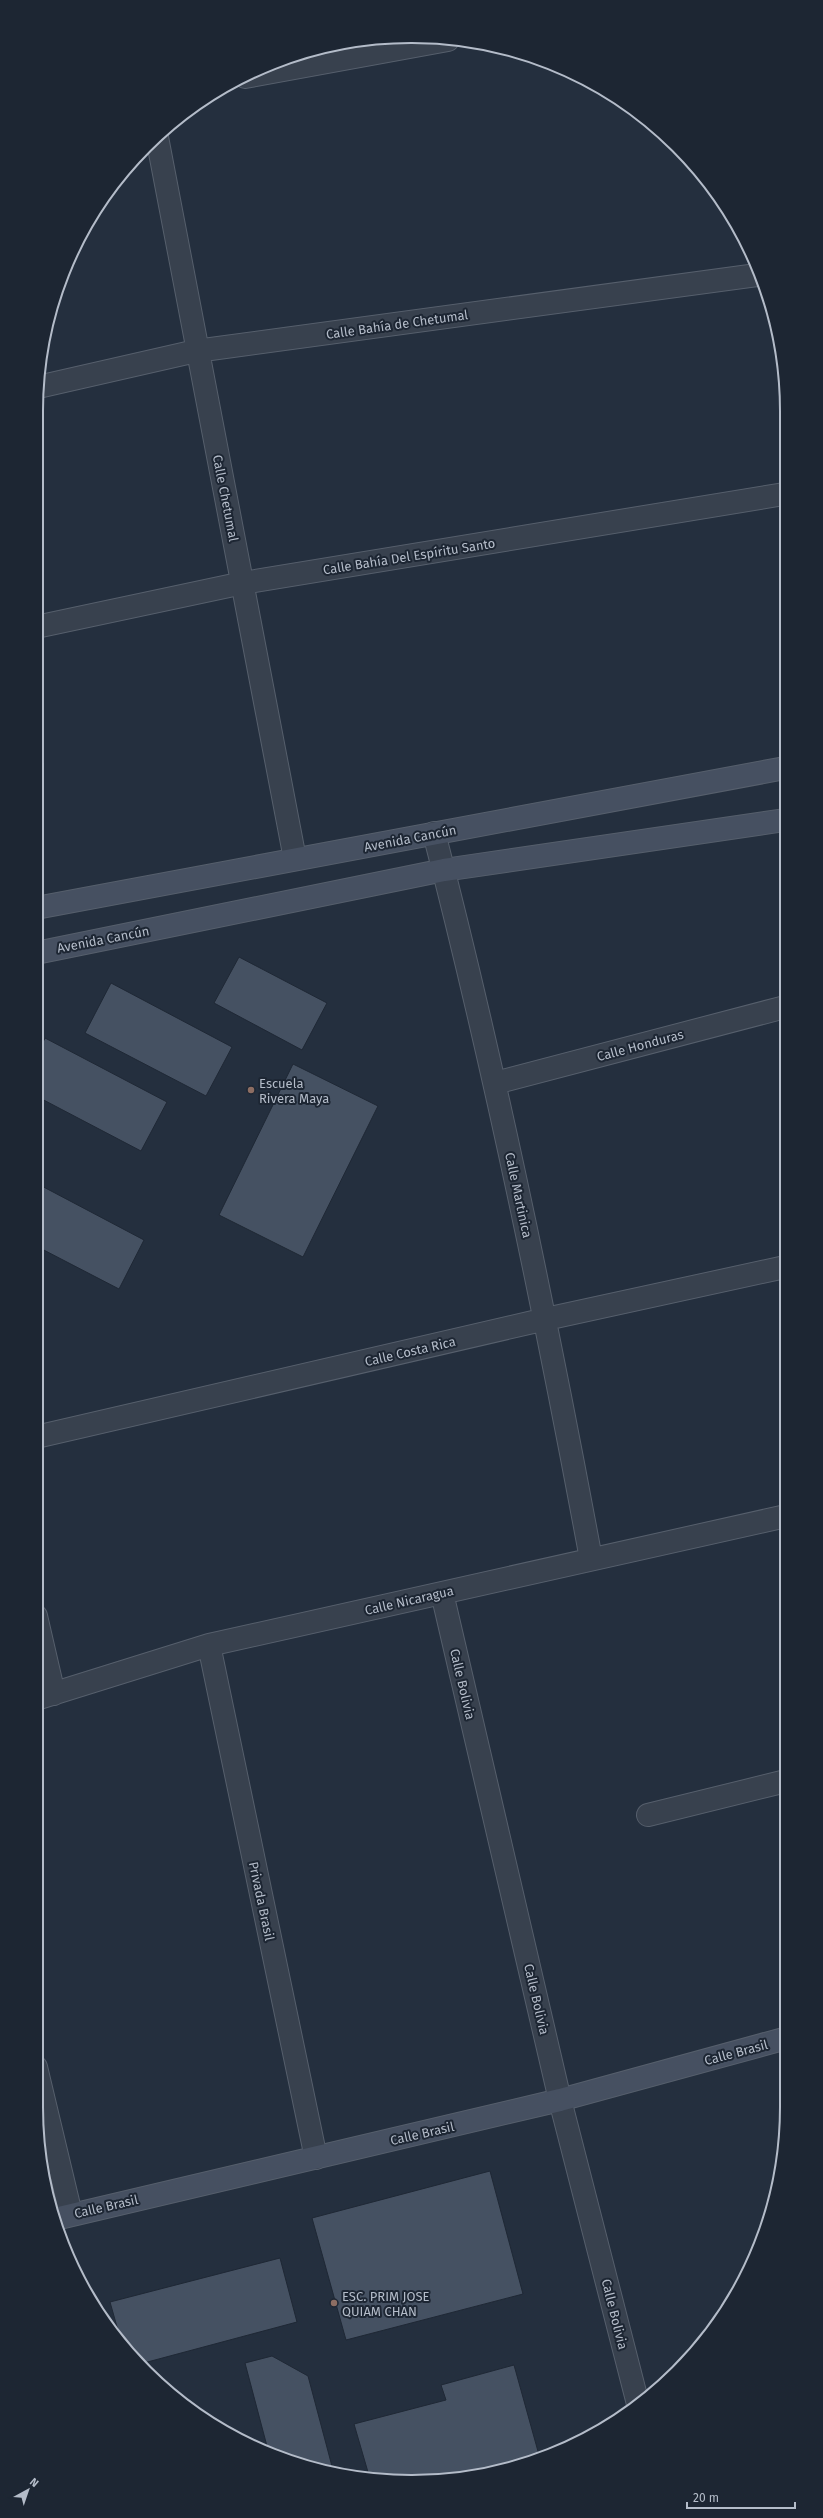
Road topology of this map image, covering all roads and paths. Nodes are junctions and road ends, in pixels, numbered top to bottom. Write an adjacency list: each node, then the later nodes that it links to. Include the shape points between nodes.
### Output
1 (428, 44): 2 (street)
2 (265, 73)
3 (158, 144): 5 (street, Calle Chetumal)
4 (754, 275): 5 (street, Calle Bahía de Chetumal)
5 (196, 351): 6 (street, Calle Bahía de Chetumal); 8 (street, Calle Chetumal)
6 (44, 386)
7 (780, 495): 8 (street, Calle Bahía Del Espíritu Santo)
8 (243, 583): 9 (street, Calle Bahía Del Espíritu Santo); 13 (street, Calle Chetumal)
9 (43, 625)
10 (780, 769): 12 (street, Avenida Cancún)
11 (780, 821): 14 (street, Avenida Cancún)
12 (434, 833): 13 (street, Avenida Cancún); 14 (street, Calle Martinica)
13 (295, 859): 15 (street, Avenida Cancún)
14 (444, 870): 16 (street, Avenida Cancún); 18 (street, Calle Martinica)
15 (43, 907)
16 (43, 952)
17 (780, 1008): 18 (street, Calle Honduras)
18 (495, 1083): 20 (street, Calle Martinica)
19 (780, 1268): 20 (street, Calle Costa Rica)
20 (546, 1319): 21 (street, Calle Costa Rica); 23 (street, Calle Martinica)
21 (43, 1435)
22 (780, 1517): 23 (street, Calle Nicaragua)
23 (591, 1559): 24 (street, Calle Nicaragua)
24 (442, 1593): 25 (street, Calle Nicaragua); 31 (street, Calle Bolivia)
25 (209, 1645): 27 (street, Calle Nicaragua); 33 (street, Privada Brasil)
26 (43, 1679): 27 (street)
27 (45, 1697)
28 (780, 1782): 29 (street)
29 (648, 1815)
30 (780, 2040): 31 (street, Calle Brasil)
31 (560, 2100): 33 (street, Calle Brasil); 35 (street, Calle Bolivia)
32 (43, 2106): 34 (street)
33 (316, 2158): 34 (street, Calle Brasil)
34 (63, 2216)
35 (637, 2399)

